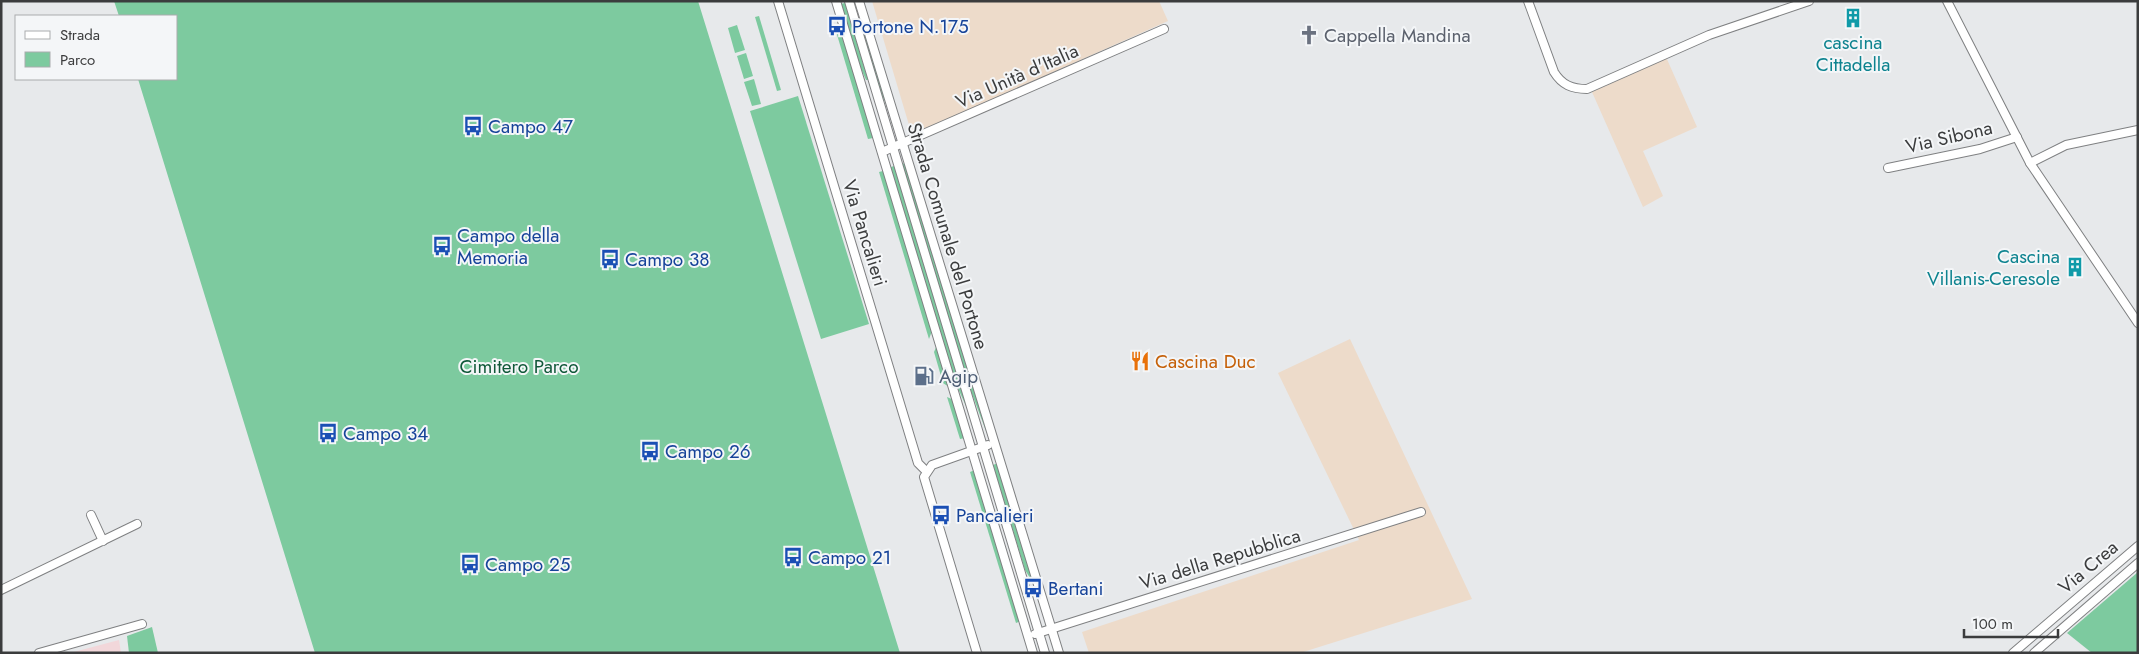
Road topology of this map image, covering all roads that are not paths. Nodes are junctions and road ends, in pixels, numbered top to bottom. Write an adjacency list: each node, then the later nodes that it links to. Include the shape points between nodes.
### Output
1 (778, 1): 20 (street, Via Pancalieri, via 918,463)
2 (836, 1): 13 (street, Strada Comunale del Portone)
3 (849, 1): 12 (street, Strada Comunale del Portone)
4 (859, 1): 11 (street, Strada Comunale del Portone)
5 (1528, 1): 6 (street, via 1560,81 1568,87 1587,89 1709,35)
6 (1808, 1)
7 (1947, 1): 10 (street)
8 (1164, 29): 11 (street, Via Unità d'Italia)
9 (2138, 130): 14 (street, via 2066,145)
10 (2017, 137): 14 (street); 15 (street, Via Sibona, via 1980,149)
11 (903, 144): 12 (street, Via Unità d'Italia); 17 (street, Strada Comunale del Portone)
12 (893, 148): 13 (street, Via Unità d'Italia); 18 (street, Strada Comunale del Portone)
13 (882, 152): 19 (street, Strada Comunale del Portone)
14 (2030, 163): 16 (street)
15 (1888, 168)
16 (2138, 322)
17 (994, 442): 18 (street); 29 (street, Strada Comunale del Portone)
18 (983, 447): 19 (street); 30 (street, Strada Comunale del Portone)
19 (973, 452): 20 (street, via 937,463); 31 (street, Strada Comunale del Portone)
20 (926, 471): 34 (street, Via Pancalieri, via 927,492)
21 (1421, 512): 29 (street, Via della Repubblica)
22 (91, 515): 24 (street)
23 (137, 524): 24 (street)
24 (103, 541): 27 (street)
25 (2138, 546): 38 (street, Via Crea)
26 (2138, 563): 39 (street, Via Crea)
27 (1, 590)
28 (142, 624): 32 (street)
29 (1052, 628): 30 (street, Via della Repubblica); 37 (street, Strada Comunale del Portone)
30 (1039, 633): 31 (street, Via della Repubblica); 36 (street, Strada Comunale del Portone)
31 (1028, 636): 35 (street, Strada Comunale del Portone)
32 (49, 651): 33 (street)
33 (39, 653)
34 (977, 653)
35 (1033, 653)
36 (1046, 653)
37 (1059, 653)
38 (2013, 653)
39 (2034, 653)

